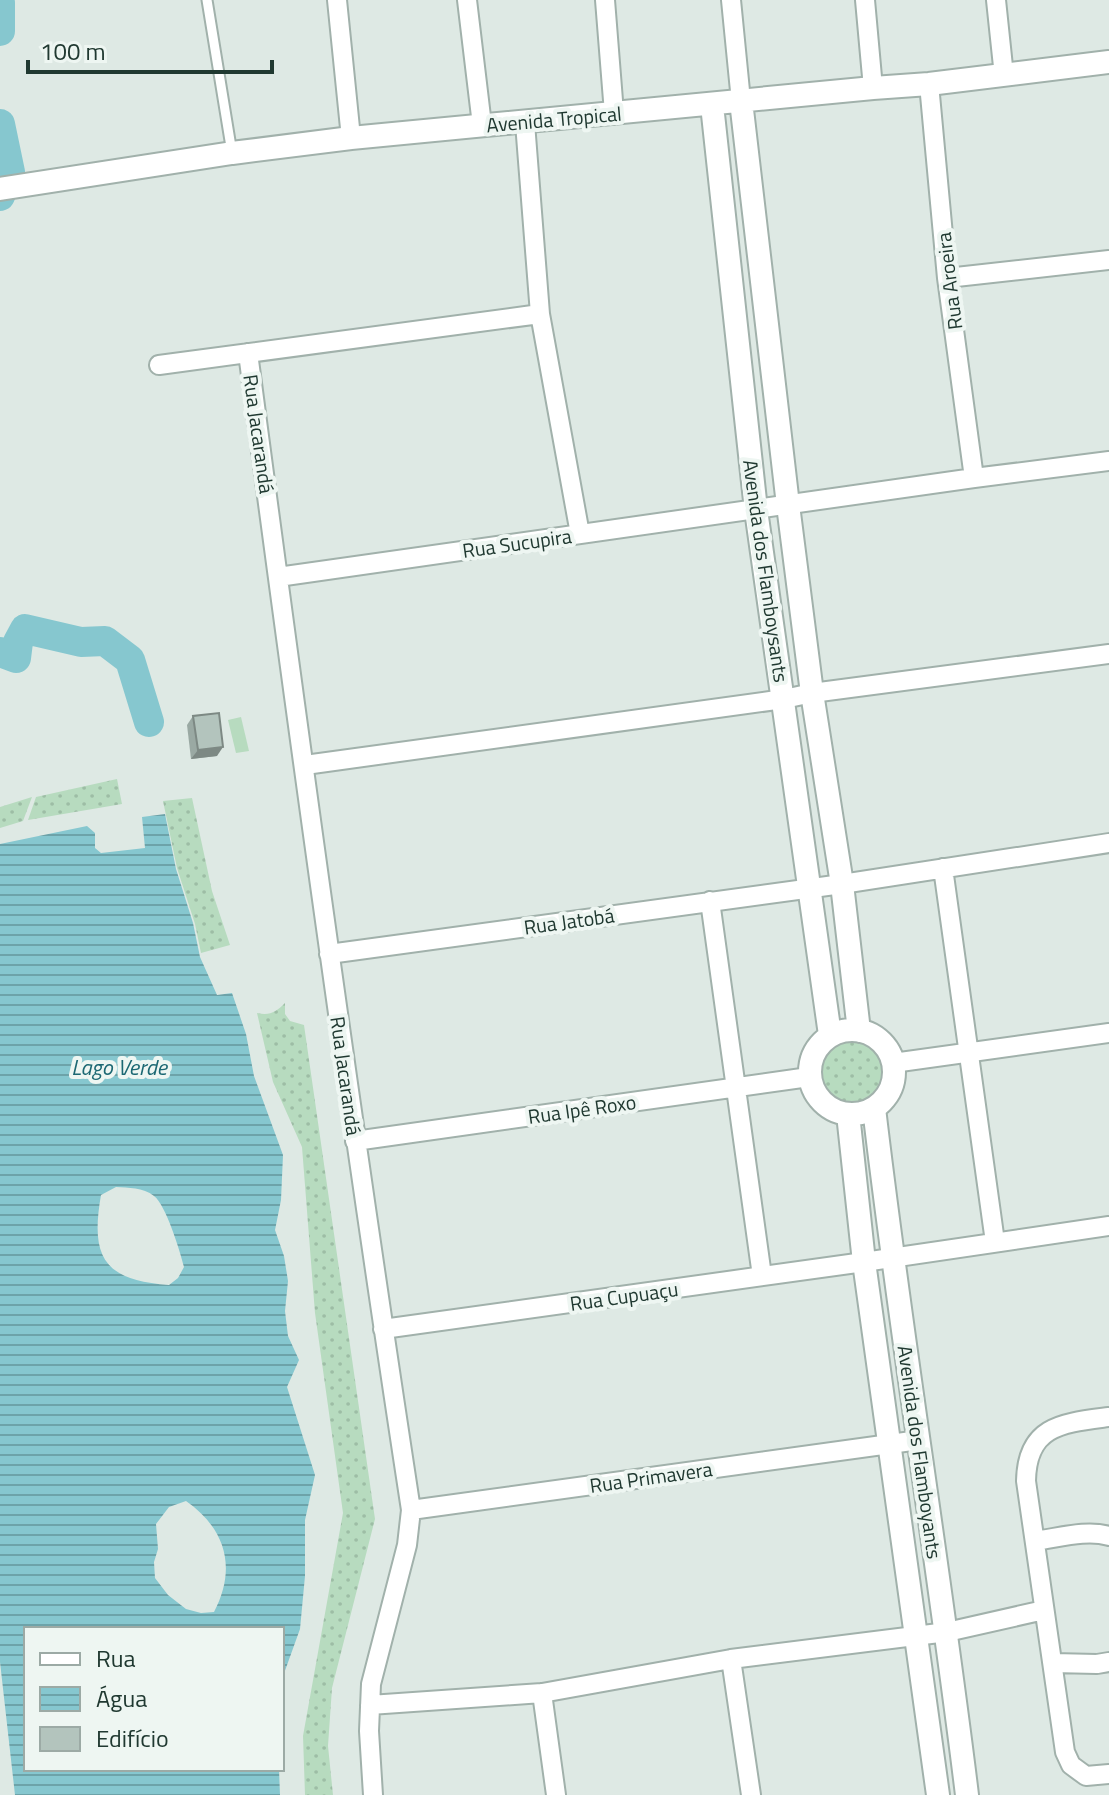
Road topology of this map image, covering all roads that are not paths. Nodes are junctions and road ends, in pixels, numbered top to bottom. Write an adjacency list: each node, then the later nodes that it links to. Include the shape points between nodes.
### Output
1 (207, 0): 18 (lane)
2 (337, 0): 17 (street)
3 (467, 0): 16 (street)
4 (605, 0): 14 (street)
5 (731, 0): 12 (street)
6 (865, 0): 11 (street)
7 (996, 0): 9 (street)
8 (1109, 62): 9 (street, Avenida Tropical)
9 (1004, 76): 10 (street, Avenida Tropical)
10 (929, 84): 11 (street, Avenida Tropical); 21 (street, Rua Aroeira)
11 (873, 88): 12 (street, Avenida Tropical)
12 (741, 101): 13 (street, Avenida Tropical); 27 (street, Avenida dos Flamboysants)
13 (712, 105): 14 (street, Avenida Tropical); 28 (street, Avenida dos Flamboysants)
14 (614, 113): 15 (street, Avenida Tropical)
15 (525, 123): 16 (street, Avenida Tropical); 22 (street)
16 (482, 125): 17 (street, Avenida Tropical)
17 (351, 138): 18 (street, Avenida Tropical)
18 (232, 153): 19 (street, Avenida Tropical)
19 (0, 189)
20 (1109, 260): 21 (street)
21 (947, 278): 26 (street, Rua Aroeira)
22 (540, 314): 23 (street); 29 (street)
23 (248, 353): 24 (street); 30 (street, Rua Jacarandá)
24 (159, 365)
25 (1109, 461): 26 (street, Rua Sucupira)
26 (974, 478): 27 (street, Rua Sucupira)
27 (788, 505): 28 (street, Rua Sucupira); 32 (street, Avenida dos Flamboysants)
28 (756, 510): 29 (street, Rua Sucupira); 33 (street, Avenida dos Flamboysants)
29 (580, 534): 30 (street, Rua Sucupira)
30 (278, 577): 34 (street, Rua Jacarandá)
31 (1109, 654): 32 (street)
32 (812, 693): 33 (street); 37 (street, Avenida dos Flamboysants)
33 (784, 699): 34 (street); 38 (street, Avenida dos Flamboysants)
34 (305, 765): 40 (street, Rua Jacarandá)
35 (1109, 843): 36 (street)
36 (943, 868): 37 (street); 44 (street)
37 (842, 884): 38 (street, Rua Jatobá); 41 (street, Avenida dos Flamboysants)
38 (809, 887): 39 (street, Rua Jatobá); 43 (street, Avenida dos Flamboysants)
39 (710, 901): 40 (street, Rua Jatobá); 47 (street)
40 (329, 954): 50 (street, Rua Jacarandá)
41 (859, 1031): 43 (street); 45 (street, via 874,1036)
42 (1109, 1033): 44 (street)
43 (830, 1035): 46 (street, via 818,1046)
44 (968, 1051): 45 (street); 52 (street)
45 (893, 1063): 48 (street, via 891,1089)
46 (809, 1077): 47 (street, Rua Ipê Roxo); 49 (street, via 822,1102)
47 (736, 1087): 50 (street, Rua Ipê Roxo); 55 (street)
48 (874, 1108): 49 (street); 53 (street, Avenida dos Flamboyants)
49 (848, 1114): 54 (street, Avenida dos Flamboyants)
50 (355, 1141): 56 (street, Rua Jacarandá)
51 (1109, 1226): 52 (street)
52 (995, 1242): 53 (street)
53 (891, 1258): 54 (street, Rua Cupuaçu); 58 (street, Avenida dos Flamboyants)
54 (864, 1262): 55 (street, Rua Cupuaçu); 59 (street, Avenida dos Flamboyants)
55 (762, 1276): 56 (street, Rua Cupuaçu)
56 (383, 1329): 60 (street, Rua Jacarandá)
57 (1109, 1417): 62 (street, via 1051,1428 1035,1444 1026,1481)
58 (919, 1440): 59 (street, Rua Primavera); 64 (street, Avenida dos Flamboyants)
59 (891, 1443): 60 (street, Rua Primavera); 65 (street, Avenida dos Flamboyants)
60 (411, 1510): 70 (street, Rua Jacarandá)
61 (1109, 1536): 62 (street, via 1090,1533)
62 (1035, 1541): 63 (street)
63 (1044, 1610): 64 (street); 68 (street)
64 (947, 1632): 65 (street); 76 (street, Avenida dos Flamboyants)
65 (915, 1636): 66 (street); 75 (street, Avenida dos Flamboyants)
66 (731, 1659): 69 (street); 74 (street)
67 (1109, 1662): 68 (street)
68 (1053, 1663): 71 (street, via 1068,1759 1086,1776)
69 (542, 1693): 70 (street); 73 (street)
70 (370, 1705): 72 (street, Rua Jacarandá)
71 (1109, 1774)
72 (373, 1795)
73 (556, 1795)
74 (751, 1795)
75 (938, 1795)
76 (967, 1795)

